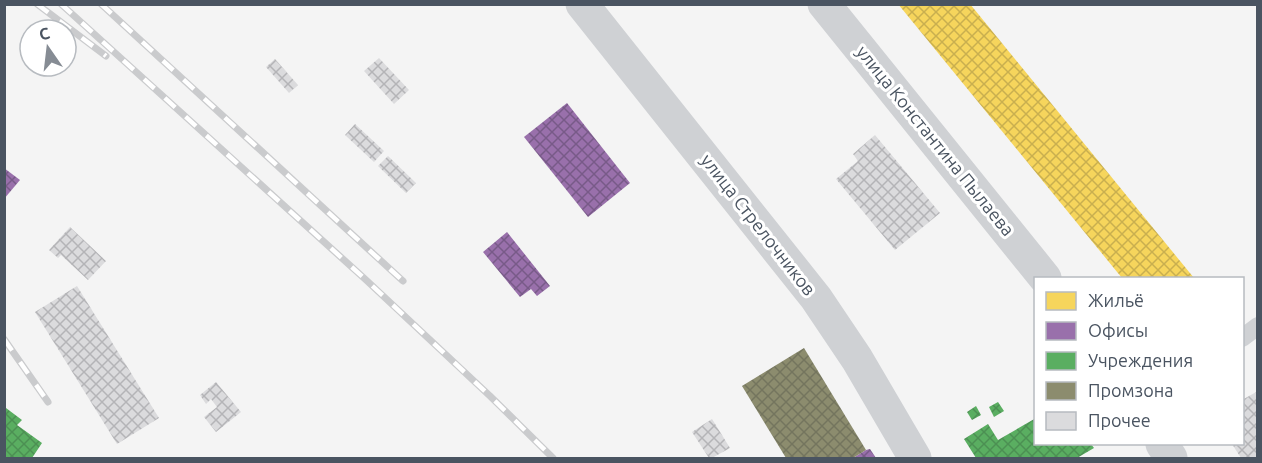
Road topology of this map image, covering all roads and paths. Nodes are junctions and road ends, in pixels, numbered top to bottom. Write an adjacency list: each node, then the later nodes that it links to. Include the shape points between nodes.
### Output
1 (582, 4): 7 (street, улица Стрелочников, via 816,298)
2 (824, 4): 3 (street, улица Константина Пылаева)
3 (1042, 277)
4 (1257, 326): 5 (lane)
5 (1244, 336)
6 (1163, 445): 8 (street)
7 (915, 459)
8 (1171, 459)

